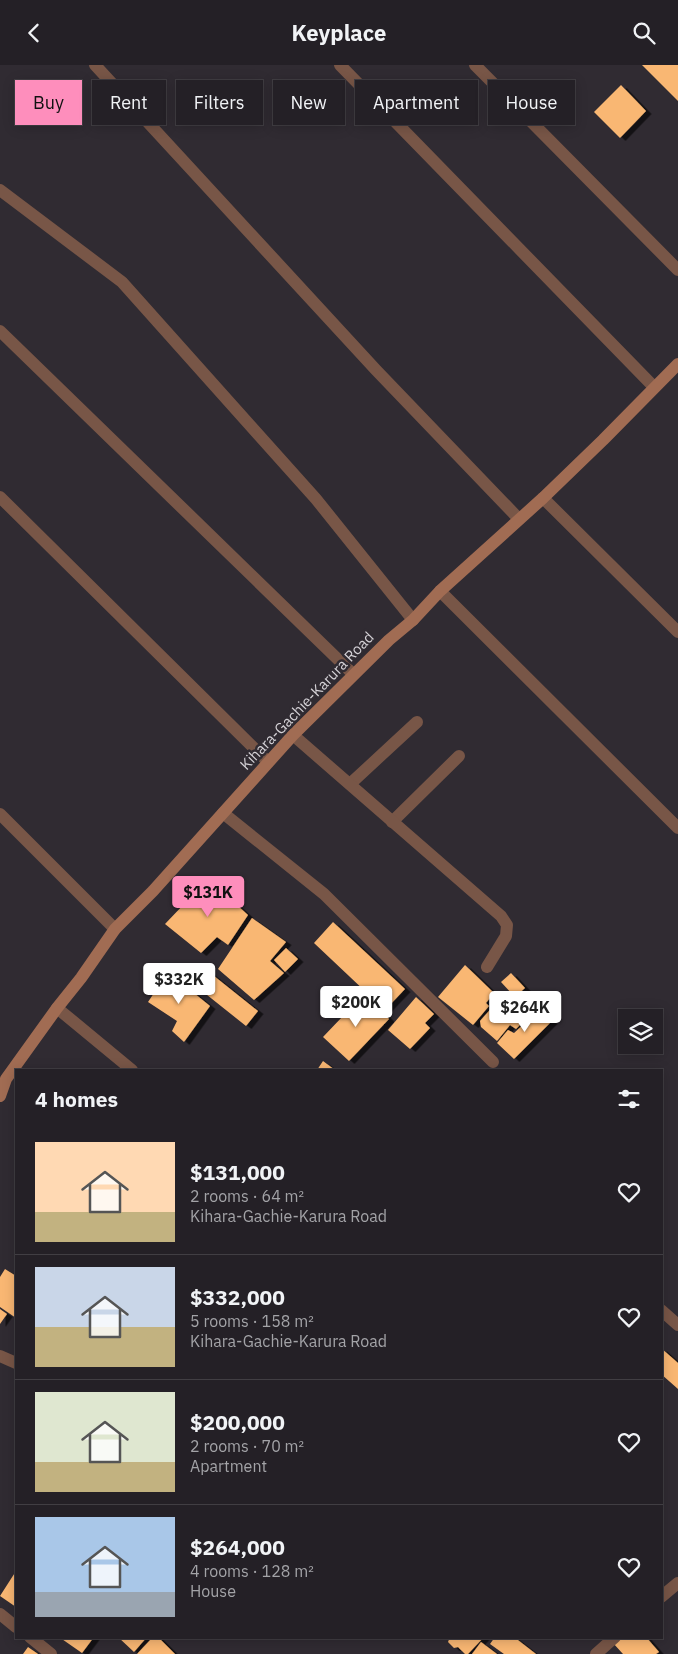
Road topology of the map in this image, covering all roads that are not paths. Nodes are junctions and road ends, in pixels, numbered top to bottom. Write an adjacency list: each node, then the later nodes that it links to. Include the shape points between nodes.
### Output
1 (95, 65): 11 (street, via 376,370)
2 (340, 65): 8 (street)
3 (475, 65): 5 (street)
4 (0, 190): 13 (street, via 122,282 316,499)
5 (678, 270)
6 (0, 331): 15 (street)
7 (678, 363): 8 (street, Kihara-Gachie-Karura Road)
8 (654, 387): 10 (street, Kihara-Gachie-Karura Road)
9 (0, 497): 19 (street)
10 (543, 498): 11 (street, Kihara-Gachie-Karura Road); 14 (street)
11 (519, 519): 12 (street, Kihara-Gachie-Karura Road)
12 (440, 591): 13 (street, Kihara-Gachie-Karura Road); 24 (street)
13 (413, 620): 15 (street, Kihara-Gachie-Karura Road)
14 (678, 632)
15 (353, 675): 17 (street, Kihara-Gachie-Karura Road)
16 (416, 722): 20 (street)
17 (293, 735): 19 (street, Kihara-Gachie-Karura Road); 20 (street)
18 (459, 756): 23 (street)
19 (268, 762): 21 (street, Kihara-Gachie-Karura Road)
20 (350, 784): 23 (street)
21 (223, 813): 25 (street, Kihara-Gachie-Karura Road); 28 (street, via 324,894)
22 (0, 814): 25 (street)
23 (392, 822): 26 (street, via 501,916 507,925 506,936)
24 (678, 828)
25 (114, 929): 27 (street, Kihara-Gachie-Karura Road)
26 (487, 967)
27 (57, 1008): 29 (street); 30 (street, Kihara-Gachie-Karura Road, via 6,1079)
28 (493, 1062)
29 (131, 1069)
30 (0, 1096)
31 (663, 1312): 32 (street)
32 (678, 1325)
33 (0, 1356): 34 (street)
34 (15, 1363)
35 (678, 1583): 36 (street)
36 (663, 1595)
37 (0, 1614): 38 (street)
38 (15, 1626)
39 (32, 1639): 41 (street)
40 (613, 1639): 42 (street)
41 (51, 1654)
42 (596, 1654)

